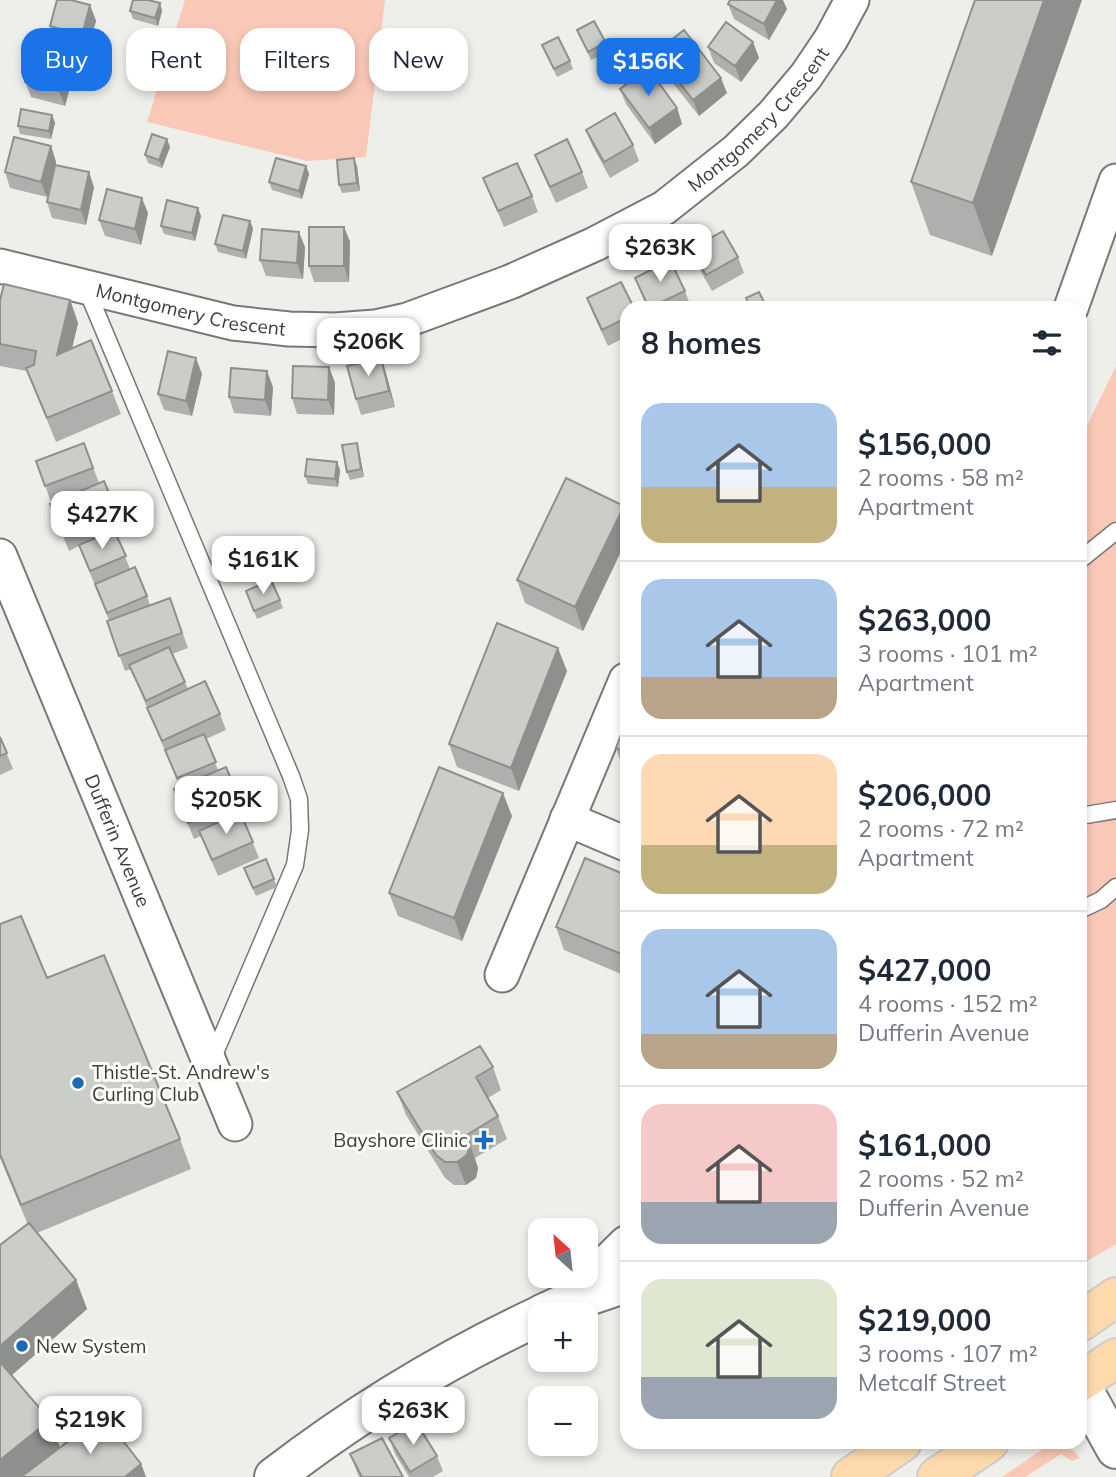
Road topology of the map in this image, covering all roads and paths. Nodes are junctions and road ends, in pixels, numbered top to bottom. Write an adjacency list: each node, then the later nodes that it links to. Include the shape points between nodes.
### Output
1 (852, 0): 4 (street, Montgomery Crescent, via 806,76 774,115 687,191 595,244 454,304 374,327 289,329 233,323)
2 (1116, 181): 5 (street)
3 (0, 266): 4 (street, Montgomery Crescent)
4 (86, 288): 17 (lane, via 299,799 295,865)
5 (1073, 301)
6 (1116, 531): 7 (lane)
7 (1087, 554)
8 (0, 556): 17 (street, Dufferin Avenue)
9 (620, 694): 12 (street)
10 (1116, 810): 11 (lane)
11 (1087, 815)
12 (567, 819): 13 (street); 16 (street)
13 (620, 842)
14 (1116, 887): 15 (lane)
15 (1087, 907)
16 (502, 975)
17 (210, 1065): 18 (street, Dufferin Avenue)
18 (235, 1124)
19 (620, 1248): 22 (street)
20 (620, 1285): 23 (street)
21 (1116, 1297): 24 (main road)
22 (559, 1302)
23 (574, 1302)
24 (1087, 1317)
25 (528, 1321): 32 (street, via 429,1371)
26 (1116, 1358): 27 (main road)
27 (1087, 1378)
28 (1087, 1396): 31 (street)
29 (892, 1449): 33 (main road)
30 (979, 1449): 34 (main road)
31 (1116, 1449)
32 (274, 1477)
33 (850, 1477)
34 (937, 1477)

